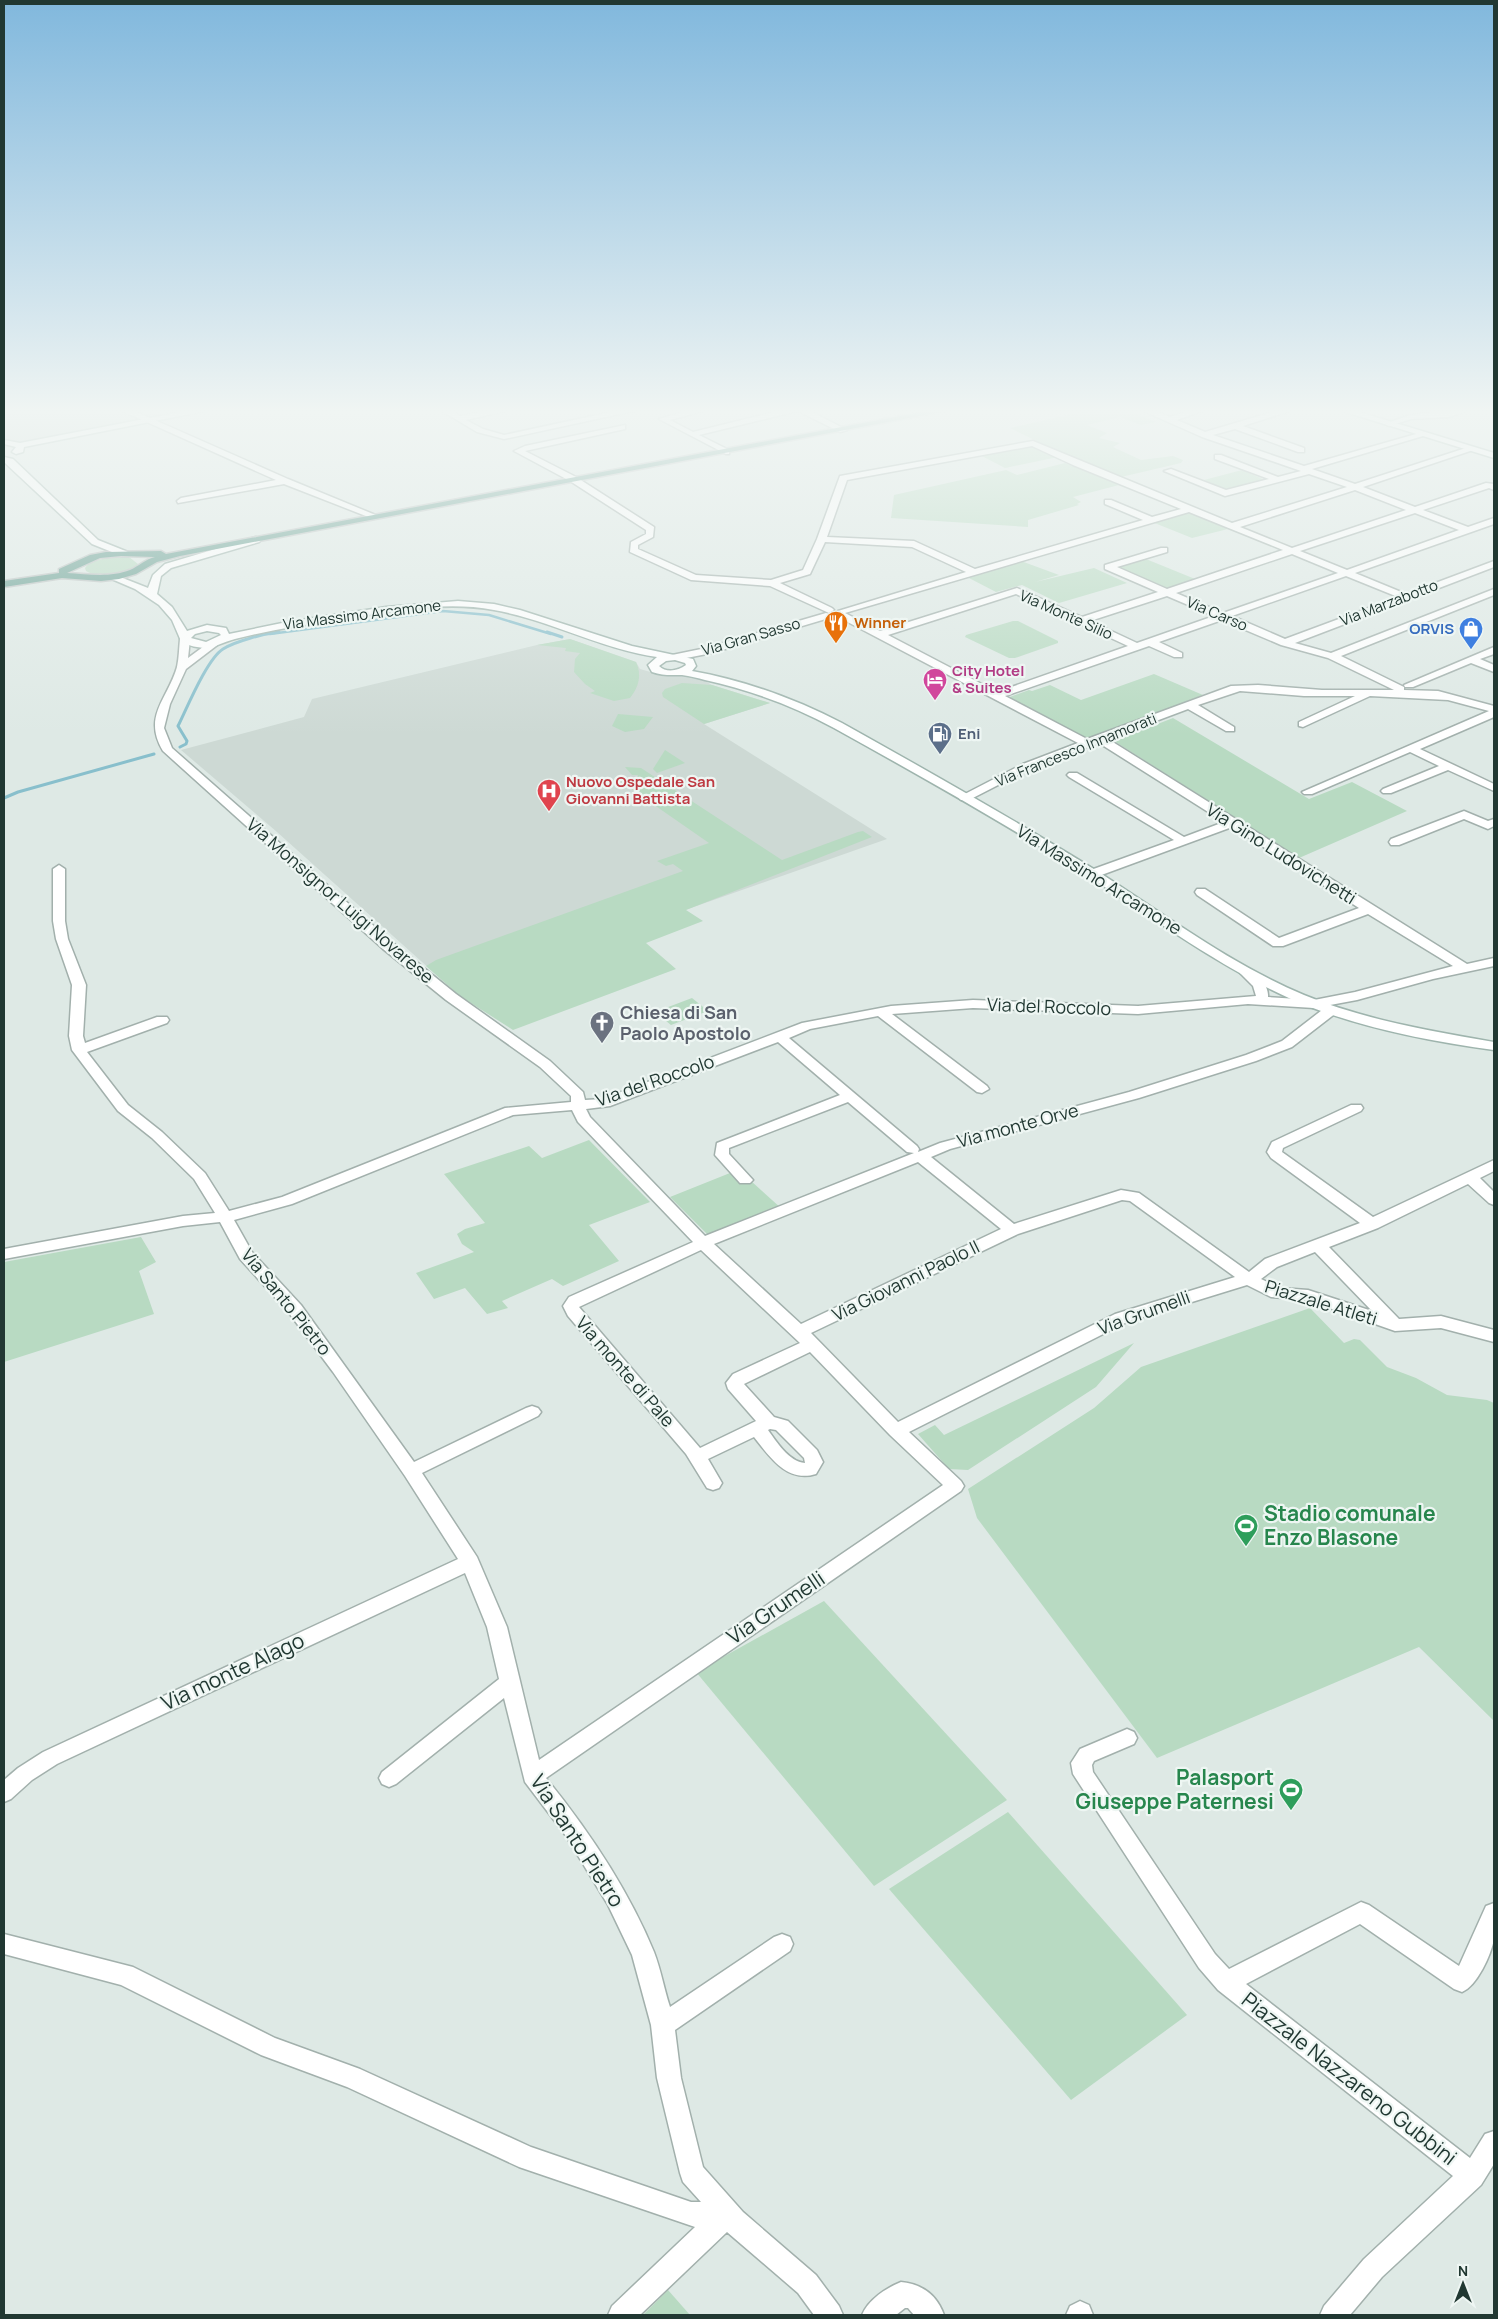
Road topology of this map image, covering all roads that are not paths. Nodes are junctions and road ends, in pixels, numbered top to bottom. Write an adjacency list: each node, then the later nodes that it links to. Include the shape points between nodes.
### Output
1 (70, 518): 17 (street)
2 (362, 518): 15 (main road)
3 (633, 518): 31 (street, via 650,529 650,535 634,544 633,550 694,578)
4 (829, 518): 16 (street)
5 (1148, 518): 11 (street)
6 (1158, 518): 11 (street)
7 (1212, 518): 13 (street)
8 (1257, 518): 13 (street)
9 (1393, 518): 19 (street)
10 (1435, 518): 14 (street)
11 (1152, 520): 26 (street)
12 (1494, 522): 14 (street)
13 (1232, 526): 19 (street)
14 (1467, 530): 27 (street)
15 (295, 531): 20 (main road); 33 (street, via 168,566 158,572)
16 (822, 539): 26 (street, via 914,544); 31 (street, via 807,572)
17 (95, 542): 21 (street); 22 (street, via 96,552)
18 (1164, 550): 34 (street, Via Carso, via 1108,567)
19 (1294, 550): 27 (street); 34 (street)
20 (179, 553): 21 (main road); 25 (main road)
21 (129, 555): 22 (main road); 25 (main road, via 142,560)
22 (91, 559): 24 (main road)
23 (1494, 564): 36 (street, Via Marzabotto)
24 (80, 565): 28 (main road, via 80,572); 30 (main road)
25 (142, 566): 29 (main road, via 133,572); 33 (street, via 140,577)
26 (974, 572): 38 (street)
27 (1348, 572): 36 (street); 40 (street)
28 (92, 577): 29 (main road); 30 (main road)
29 (112, 577): 33 (street)
30 (39, 578): 32 (main road)
31 (772, 583): 37 (street)
32 (4, 584)
33 (148, 592): 39 (street)
34 (1167, 592): 40 (street, Via Carso); 41 (street)
35 (1494, 592): 52 (street)
36 (1406, 597): 46 (street, Via Marzabotto)
37 (827, 613): 38 (street); 49 (street, Via Gran Sasso)
38 (843, 614): 43 (street)
39 (175, 617): 42 (street); 44 (street)
40 (1225, 617): 45 (street); 46 (street, Via Carso)
41 (1081, 621): 43 (street, Via Monte Silio, via 1017,591); 47 (street, Via Monte Silio)
42 (219, 635): 44 (street, via 196,644); 44 (street, via 190,632); 48 (street, Via Massimo Arcamone, via 414,606 469,605 520,613); 57 (street, Via Monsignor Luigi Novarese)
43 (879, 635): 63 (street)
44 (185, 639): 57 (street, Via Monsignor Luigi Novarese)
45 (1152, 643): 47 (street); 51 (street)
46 (1284, 643): 52 (street, Via Carso)
47 (1138, 647): 63 (street)
48 (632, 650): 53 (street, Via Massimo Arcamone); 56 (street, Via Massimo Arcamone)
49 (708, 650): 53 (street, Via Gran Sasso); 55 (street)
50 (1494, 650): 54 (street)
51 (1178, 655)
52 (1332, 656): 61 (street, Via Carso, via 1382,679)
53 (676, 657): 55 (street, Via Massimo Arcamone); 56 (street, via 664,658)
54 (1471, 659): 58 (street); 61 (street)
55 (691, 663): 59 (street); 60 (street, Via Massimo Arcamone)
56 (653, 664): 59 (street, Via Massimo Arcamone, via 660,672)
57 (182, 667): 101 (street, Via Monsignor Luigi Novarese, via 165,704 159,728 167,749 388,946 545,1064 578,1095)
58 (1494, 669)
59 (681, 672): 60 (street, Via Massimo Arcamone)
60 (717, 680): 77 (street, Via Massimo Arcamone, via 812,713)
61 (1412, 688): 62 (street, Via Francesco Innamorati); 65 (street, Via Francesco Innamorati)
62 (1367, 694): 64 (street, Via Francesco Innamorati, via 1301,693 1242,687); 67 (street)
63 (996, 696): 70 (street)
64 (1188, 704): 68 (street); 69 (street, Via Francesco Innamorati)
65 (1494, 709)
66 (1494, 713): 71 (street)
67 (1303, 724)
68 (1230, 729)
69 (1099, 738): 70 (street, Via Francesco Innamorati); 79 (street, Via Gino Ludovichetti)
70 (1086, 743): 77 (street, Via Francesco Innamorati, via 1017,770)
71 (1412, 749): 72 (street); 76 (street)
72 (1448, 766): 74 (street); 75 (street)
73 (1073, 775): 80 (street)
74 (1494, 788)
75 (1387, 790)
76 (1308, 792)
77 (965, 798): 83 (street, Via Massimo Arcamone)
78 (1494, 822): 81 (street, via 1488,825 1464,815)
79 (1233, 823): 80 (street); 85 (street, Via Gino Ludovichetti)
80 (1183, 841): 83 (street)
81 (1395, 842)
82 (60, 869): 98 (street, via 59,921 62,939 79,985 76,1036)
83 (1092, 874): 88 (street, Via Massimo Arcamone)
84 (1201, 892): 85 (street, via 1278,944)
85 (1369, 910): 87 (street, Via Gino Ludovichetti)
86 (1494, 962): 87 (street, Via del Roccolo)
87 (1466, 968): 92 (street, Via del Roccolo)
88 (1247, 973): 89 (street, via 1262,990); 90 (street, Via Massimo Arcamone)
89 (1262, 996): 90 (street, Via del Roccolo); 91 (street, Via del Roccolo)
90 (1287, 998): 91 (street, Via del Roccolo); 92 (street, Via del Roccolo); 94 (street)
91 (1248, 1000): 93 (street, Via del Roccolo, via 1138,1010 973,1004)
92 (1314, 1004): 94 (street)
93 (881, 1012): 96 (street, Via del Roccolo, via 822,1023); 99 (street)
94 (1328, 1012): 97 (street, via 1404,1031); 103 (street, Via monte Orve, via 1287,1044 1251,1058 1134,1095)
95 (162, 1020): 98 (street)
96 (780, 1037): 100 (street); 101 (street, Via del Roccolo, via 605,1103)
97 (1494, 1046)
98 (79, 1050): 108 (street, Via Santo Pietro, via 123,1108 200,1176)
99 (982, 1089)
100 (852, 1096): 103 (street); 106 (street, via 722,1146 722,1155)
101 (578, 1106): 108 (street, Via del Roccolo, via 510,1111 287,1201); 111 (street, Via Monsignor Luigi Novarese, via 583,1119)
102 (1356, 1108): 109 (street, via 1277,1145 1274,1152)
103 (916, 1152): 110 (street); 111 (street, Via monte Orve)
104 (1494, 1165): 105 (street, Via Grumelli)
105 (1471, 1178): 107 (street); 109 (street, Via Grumelli)
106 (745, 1180)
107 (1494, 1200)
108 (225, 1217): 113 (street, via 183,1221); 121 (street, Via Santo Pietro, via 246,1255 295,1309)
109 (1372, 1224): 112 (street, Via Grumelli)
110 (1012, 1230): 114 (street, Via Giovanni Paolo II, via 1120,1195 1134,1196); 117 (street, Via Giovanni Paolo II)
111 (703, 1243): 117 (street, Via Grumelli); 120 (street, Via monte di Pale, via 575,1301 571,1306)
112 (1318, 1245): 114 (street, Via Grumelli, via 1271,1263); 115 (street, Piazzale Atleti)
113 (4, 1254)
114 (1248, 1279): 115 (street, Piazzale Atleti, via 1277,1293 1308,1295); 119 (street, Via Grumelli, via 1121,1318)
115 (1395, 1326): 116 (street, Piazzale Atleti, via 1441,1322)
116 (1494, 1336)
117 (806, 1338): 119 (street, Via Grumelli); 120 (street, via 735,1382 762,1425)
118 (532, 1412): 121 (street)
119 (896, 1431): 126 (street, Via Grumelli, via 955,1486)
120 (697, 1457): 122 (street, Via monte di Pale)
121 (411, 1471): 123 (street, Via Santo Pietro)
122 (714, 1483)
123 (470, 1562): 124 (street, Via Santo Pietro, via 497,1627); 128 (street, Via monte Alago, via 50,1758)
124 (510, 1682): 126 (street, Via Santo Pietro); 127 (street)
125 (1127, 1738): 132 (street, Piazzale Nazzareno Gubbini, via 1087,1755 1081,1763 1083,1774 1207,1961)
126 (532, 1776): 133 (street, Via Santo Pietro, via 574,1829 616,1898 643,1954)
127 (389, 1778)
128 (4, 1793)
129 (1494, 1914): 132 (street, Piazzale Nazzareno Gubbini, via 1462,1981 1361,1912)
130 (4, 1944): 136 (street, via 125,1976 269,2047 352,2077 528,2158 691,2215)
131 (782, 1944): 133 (street)
132 (1226, 1982): 135 (street, Piazzale Nazzareno Gubbini)
133 (663, 2025): 136 (street, Via Santo Pietro, via 669,2078 692,2173)
134 (1494, 2144): 135 (street)
135 (1472, 2176): 141 (street, via 1373,2268)
136 (728, 2214): 137 (street); 138 (street, Via Santo Pietro, via 807,2284)
137 (621, 2315)
138 (830, 2315)
139 (875, 2315): 140 (street, via 901,2295 914,2296)
140 (931, 2315)
141 (1333, 2315)

